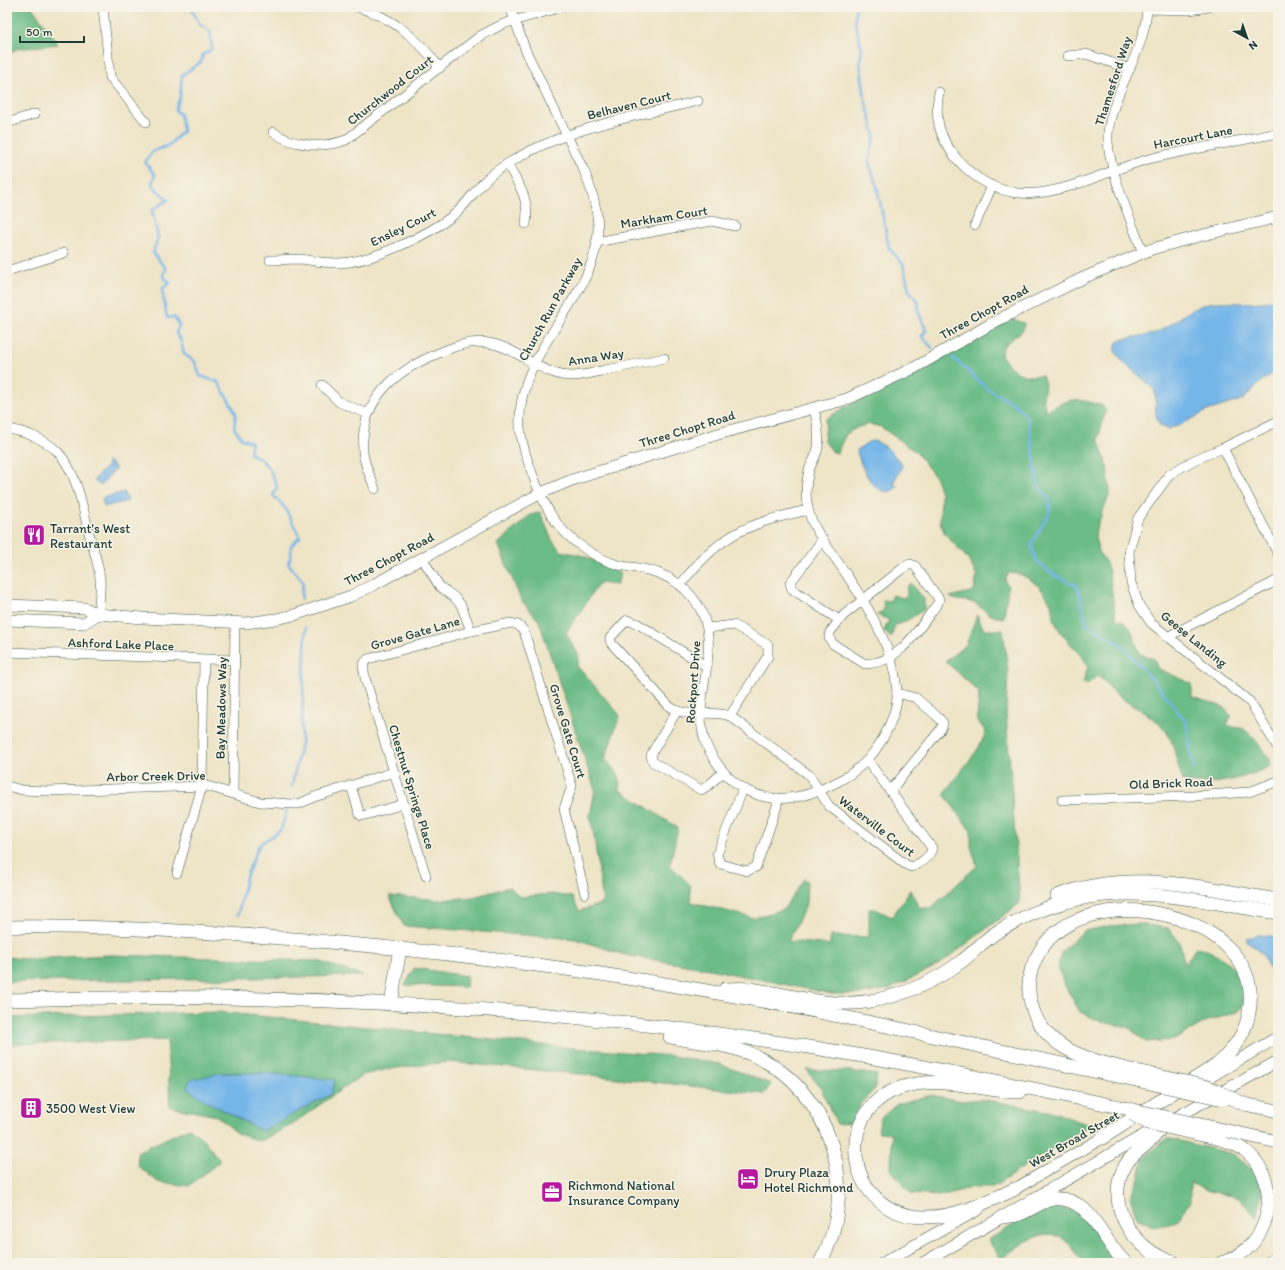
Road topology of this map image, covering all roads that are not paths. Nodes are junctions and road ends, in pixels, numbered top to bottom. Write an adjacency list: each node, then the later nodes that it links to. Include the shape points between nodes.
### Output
1 (103, 7): 14 (street, via 110,77)
2 (357, 7): 9 (street, via 384,17 406,31 417,40)
3 (510, 7): 7 (street, Church Run Parkway)
4 (562, 7): 7 (street, Churchwood Court)
5 (1209, 7): 6 (street, via 1190,10)
6 (1147, 8): 10 (street, Thamesford Way, via 1139,44)
7 (515, 20): 9 (street, Churchwood Court, via 480,36); 18 (street, Church Run Parkway, via 526,51)
8 (1068, 56): 10 (street, via 1086,54)
9 (440, 68): 16 (street, Churchwood Court, via 356,133 339,143 316,145 292,142)
10 (1130, 68): 20 (street, Thamesford Way, via 1113,112 1108,135 1108,150)
11 (939, 92): 21 (street, Harcourt Lane, via 936,118 946,144 963,166)
12 (698, 101): 18 (street, Belhaven Court)
13 (35, 114): 15 (street)
14 (146, 122)
15 (7, 123)
16 (273, 132)
17 (1278, 133): 20 (street, Harcourt Lane, via 1162,156)
18 (566, 134): 19 (street, Ensley Court); 26 (street, Church Run Parkway, via 592,192 598,232)
19 (507, 164): 23 (street, via 527,202); 29 (street, Ensley Court, via 490,176 464,206 443,222 374,256 337,263 295,259)
20 (1114, 170): 21 (street, Harcourt Lane, via 1050,192 1019,194); 28 (street, Thamesford Way)
21 (992, 186): 24 (street)
22 (1278, 217): 28 (main road, Three Chopt Road, via 1203,235)
23 (526, 224)
24 (975, 225)
25 (735, 226): 26 (street, Markham Court, via 712,221)
26 (596, 242): 32 (street, Church Run Parkway, via 586,275)
27 (64, 253): 30 (street)
28 (1144, 253): 34 (main road, Three Chopt Road, via 1045,295 883,383 847,399)
29 (270, 260)
30 (7, 271)
31 (664, 358): 32 (street, Anna Way, via 570,376 559,374)
32 (534, 362): 35 (street, Anna Way, via 499,345 471,343 457,346 399,373 382,390); 40 (street, Church Run Parkway, via 521,400 520,424 526,456)
33 (322, 385): 35 (street, via 339,402)
34 (814, 409): 40 (main road, Three Chopt Road, via 710,436 583,476); 41 (street, Rockport Drive, via 819,436 817,452 809,470 807,483)
35 (368, 414): 39 (street, Anna Way, via 363,452)
36 (1278, 421): 38 (street, Geese Landing)
37 (7, 429): 49 (street, via 28,434 48,445 69,468 79,494 100,578)
38 (1223, 448): 43 (street); 56 (street, Geese Landing, via 1170,474 1138,518 1129,552 1131,583 1139,605)
39 (375, 489)
40 (542, 493): 44 (main road, Three Chopt Road); 46 (street, Rockport Drive, via 555,520 583,547 616,565 650,571 668,577)
41 (808, 510): 42 (street, Rockport Drive); 46 (street, via 759,522 730,536 708,554)
42 (823, 540): 47 (street, Rockport Drive); 51 (street, via 790,586 792,590)
43 (1278, 554)
44 (422, 558): 52 (main road, Three Chopt Road, via 375,584 326,604 276,619); 55 (street, via 440,588 461,605)
45 (1278, 580): 56 (street)
46 (680, 585): 54 (street, Rockport Drive, via 696,602)
47 (863, 601): 51 (street); 58 (street, Rockport Drive, via 874,619); 58 (street, via 910,564 915,566 938,596 938,603 902,650)
48 (7, 604): 49 (main road, Three Chopt Road, via 85,608)
49 (98, 614): 50 (main road, via 84,623); 52 (main road, Three Chopt Road)
50 (7, 620)
51 (839, 620): 58 (street, via 830,632 833,644 865,664)
52 (236, 622): 60 (street, Bay Meadows Way)
53 (518, 625): 55 (street, Grove Gate Lane, via 498,625); 84 (street, Grove Gate Court, via 524,631 572,786 564,809)
54 (708, 628): 61 (street, Rockport Drive, via 710,639); 66 (street, via 734,625 768,646 768,656)
55 (471, 630): 63 (street, Grove Gate Lane, via 365,661 365,678)
56 (1167, 638): 67 (street, Geese Landing, via 1250,702)
57 (7, 652): 59 (street, Ashford Lake Place)
58 (890, 658): 62 (street, Rockport Drive)
59 (204, 660): 60 (street, Ashford Lake Place); 73 (street)
60 (234, 660): 78 (street, Bay Meadows Way)
61 (706, 666): 64 (street, via 638,624 627,620 610,638 611,643); 65 (street, Rockport Drive)
62 (897, 694): 68 (street, Rockport Drive, via 891,722 876,752); 76 (street, via 916,698 939,718 942,724 941,729)
63 (374, 705): 69 (street, Chestnut Springs Place)
64 (677, 712): 65 (street); 70 (street, via 653,751 653,762 701,790)
65 (702, 715): 66 (street, via 716,713); 70 (street, Rockport Drive, via 706,744)
66 (730, 716): 77 (street, Waterville Court, via 810,775)
67 (1278, 748)
68 (868, 761): 76 (street, Waterville Court); 77 (street, Rockport Drive, via 851,774)
69 (394, 772): 74 (street, Arbor Creek Drive); 81 (street, Chestnut Springs Place)
70 (724, 772): 75 (street, Rockport Drive)
71 (1278, 781): 80 (street, Old Brick Road, via 1249,792)
72 (7, 786): 73 (street, Arbor Creek Drive, via 22,790 46,791)
73 (202, 786): 78 (street, Arbor Creek Drive); 82 (street)
74 (351, 786): 78 (street, Arbor Creek Drive, via 299,804 260,802); 81 (street, via 362,816)
75 (743, 789): 79 (street, Rockport Drive); 79 (street, via 717,854 720,864 747,870 756,868 777,806)
76 (890, 790): 77 (street, Waterville Court, via 932,848 928,856 915,866 905,864 835,811)
77 (818, 791): 79 (street, Rockport Drive, via 793,798)
78 (233, 793)
79 (777, 798)
80 (1062, 800)
81 (404, 804): 83 (street, Chestnut Springs Place)
82 (177, 872)
83 (426, 876)
84 (586, 894)
85 (1278, 900): 88 (highway, via 1161,882 1115,882 1054,896 1030,908)
86 (1278, 913): 88 (highway, via 1156,895 1118,893 1086,896 1056,904 1031,913)
87 (7, 927): 89 (highway, via 181,932)
88 (995, 933): 90 (highway, via 960,962 931,981 902,993 871,1001 840,1004 748,989)
89 (400, 948): 90 (highway, via 528,963); 92 (highway)
90 (699, 989): 96 (highway)
91 (7, 1000): 92 (highway, via 200,997)
92 (392, 1004): 93 (highway)
93 (603, 1020): 97 (highway, via 819,1049); 106 (highway, via 676,1038 742,1050 768,1063 802,1090 817,1110 826,1128 837,1167 837,1218 831,1241)
94 (1278, 1037): 101 (main road, West Broad Street)
95 (1278, 1061): 100 (main road)
96 (1123, 1073): 99 (highway, bridge); 101 (highway, via 1072,1053 1045,1031 1034,1014 1029,994 1029,977 1037,956 1050,937 1076,920 1106,912 1134,910 1163,913 1201,928 1238,959 1247,976 1251,1000 1249,1014 1243,1033 1218,1064)
97 (1055, 1093): 98 (highway); 103 (highway, via 1004,1092 946,1082 921,1083 895,1090 878,1101 859,1127 855,1156 862,1180 875,1198 898,1213 925,1217 954,1214)
98 (1120, 1107): 102 (highway, bridge); 111 (highway, bridge, via 1148,1123 1220,1139 1241,1147 1254,1158 1266,1177 1270,1190 1271,1203 1266,1224 1256,1242 1239,1256)
99 (1275, 1110)
100 (1165, 1124): 104 (main road); 110 (highway, via 1125,1166 1118,1188 1118,1202 1124,1222 1133,1236 1152,1253)
101 (1102, 1138): 103 (main road, West Broad Street)
102 (1278, 1142)
103 (1015, 1189): 107 (main road, West Broad Street)
104 (1002, 1217): 108 (main road); 109 (highway, via 1021,1214 1053,1199 1069,1201 1086,1211)
105 (1278, 1258): 112 (highway)
106 (820, 1263)
107 (883, 1263)
108 (923, 1263)
109 (1126, 1263)
110 (1175, 1263)
111 (1221, 1263)
112 (1269, 1263)

